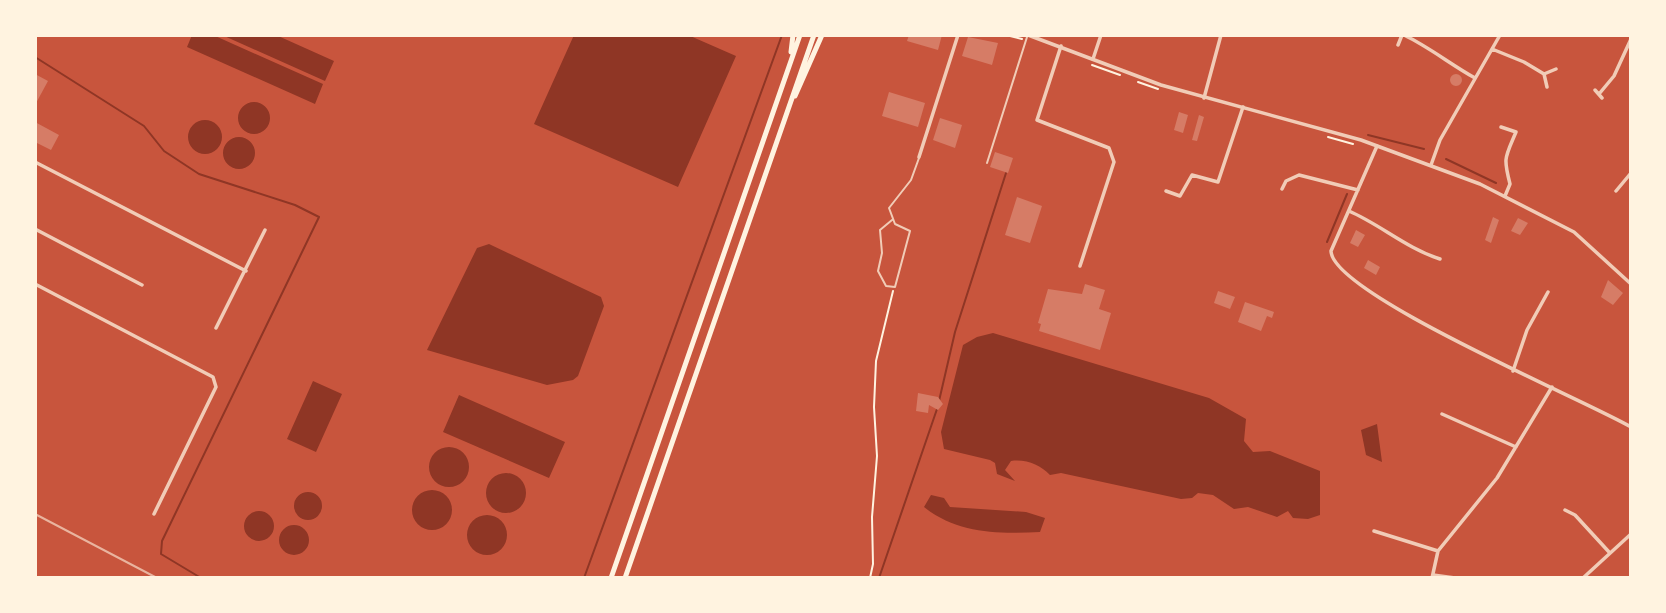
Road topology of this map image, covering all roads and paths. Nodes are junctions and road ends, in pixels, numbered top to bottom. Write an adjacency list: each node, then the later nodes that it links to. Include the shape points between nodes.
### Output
1 (793, 35): 16 (highway)
2 (800, 35): 16 (highway)
3 (814, 35): 23 (highway)
4 (822, 35): 23 (highway)
5 (958, 35): 27 (street)
6 (1028, 35): 13 (street); 29 (lane)
7 (1101, 35): 15 (street)
8 (1221, 35): 22 (street)
9 (1403, 35): 12 (street); 19 (street, via 1435,50)
10 (1500, 35): 14 (street)
11 (1631, 39): 21 (street, via 1615,76 1600,96)
12 (1398, 45)
13 (1061, 46): 15 (street); 43 (street, via 1037,120 1109,148 1114,162)
14 (1492, 49): 18 (street); 19 (street)
15 (1093, 59): 22 (street)
16 (790, 62): 63 (highway)
17 (1556, 69): 18 (street)
18 (1544, 74): 20 (street)
19 (1475, 78): 30 (street)
20 (1547, 87)
21 (1595, 90)
22 (1204, 98): 24 (street)
23 (790, 104): 64 (highway)
24 (1243, 107): 26 (street); 35 (street, via 1218,182 1192,175 1180,196)
25 (1501, 127): 37 (street, via 1516,132 1504,159 1510,184)
26 (1377, 146): 30 (street); 34 (street)
27 (919, 158): 39 (lane, via 911,180 889,208)
28 (35, 162): 44 (street)
29 (987, 163)
30 (1431, 165): 37 (street)
31 (1631, 173): 32 (street)
32 (1629, 183): 36 (street)
33 (1282, 189): 34 (street, via 1286,181 1299,175)
34 (1358, 190): 38 (street)
35 (1166, 191)
36 (1616, 191)
37 (1505, 196): 46 (street, via 1574,232)
38 (1349, 211): 42 (street, via 1376,223 1385,234); 51 (street, via 1331,251 1335,263 1393,306)
39 (892, 220): 48 (lane, via 910,231); 48 (lane, via 880,230 878,271 886,286)
40 (35, 229): 47 (street)
41 (265, 230): 44 (street)
42 (1440, 259)
43 (1080, 266)
44 (246, 271): 50 (street)
45 (35, 284): 57 (street, via 213,377 216,387)
46 (1631, 284)
47 (142, 285)
48 (895, 287): 65 (path, via 876,361 877,456)
49 (1548, 292): 51 (street, via 1527,330)
50 (216, 328)
51 (1513, 371): 52 (street)
52 (1552, 387): 54 (street); 55 (street)
53 (1442, 414): 55 (street)
54 (1631, 427)
55 (1516, 447): 60 (street)
56 (1565, 510): 61 (street)
57 (154, 514)
58 (1374, 531): 60 (street)
59 (1631, 534): 61 (street)
60 (1438, 551): 62 (street)
61 (1609, 552): 67 (street)
62 (1432, 576): 66 (street)
63 (611, 578)
64 (625, 578)
65 (870, 578)
66 (1455, 578)
67 (1583, 578)

